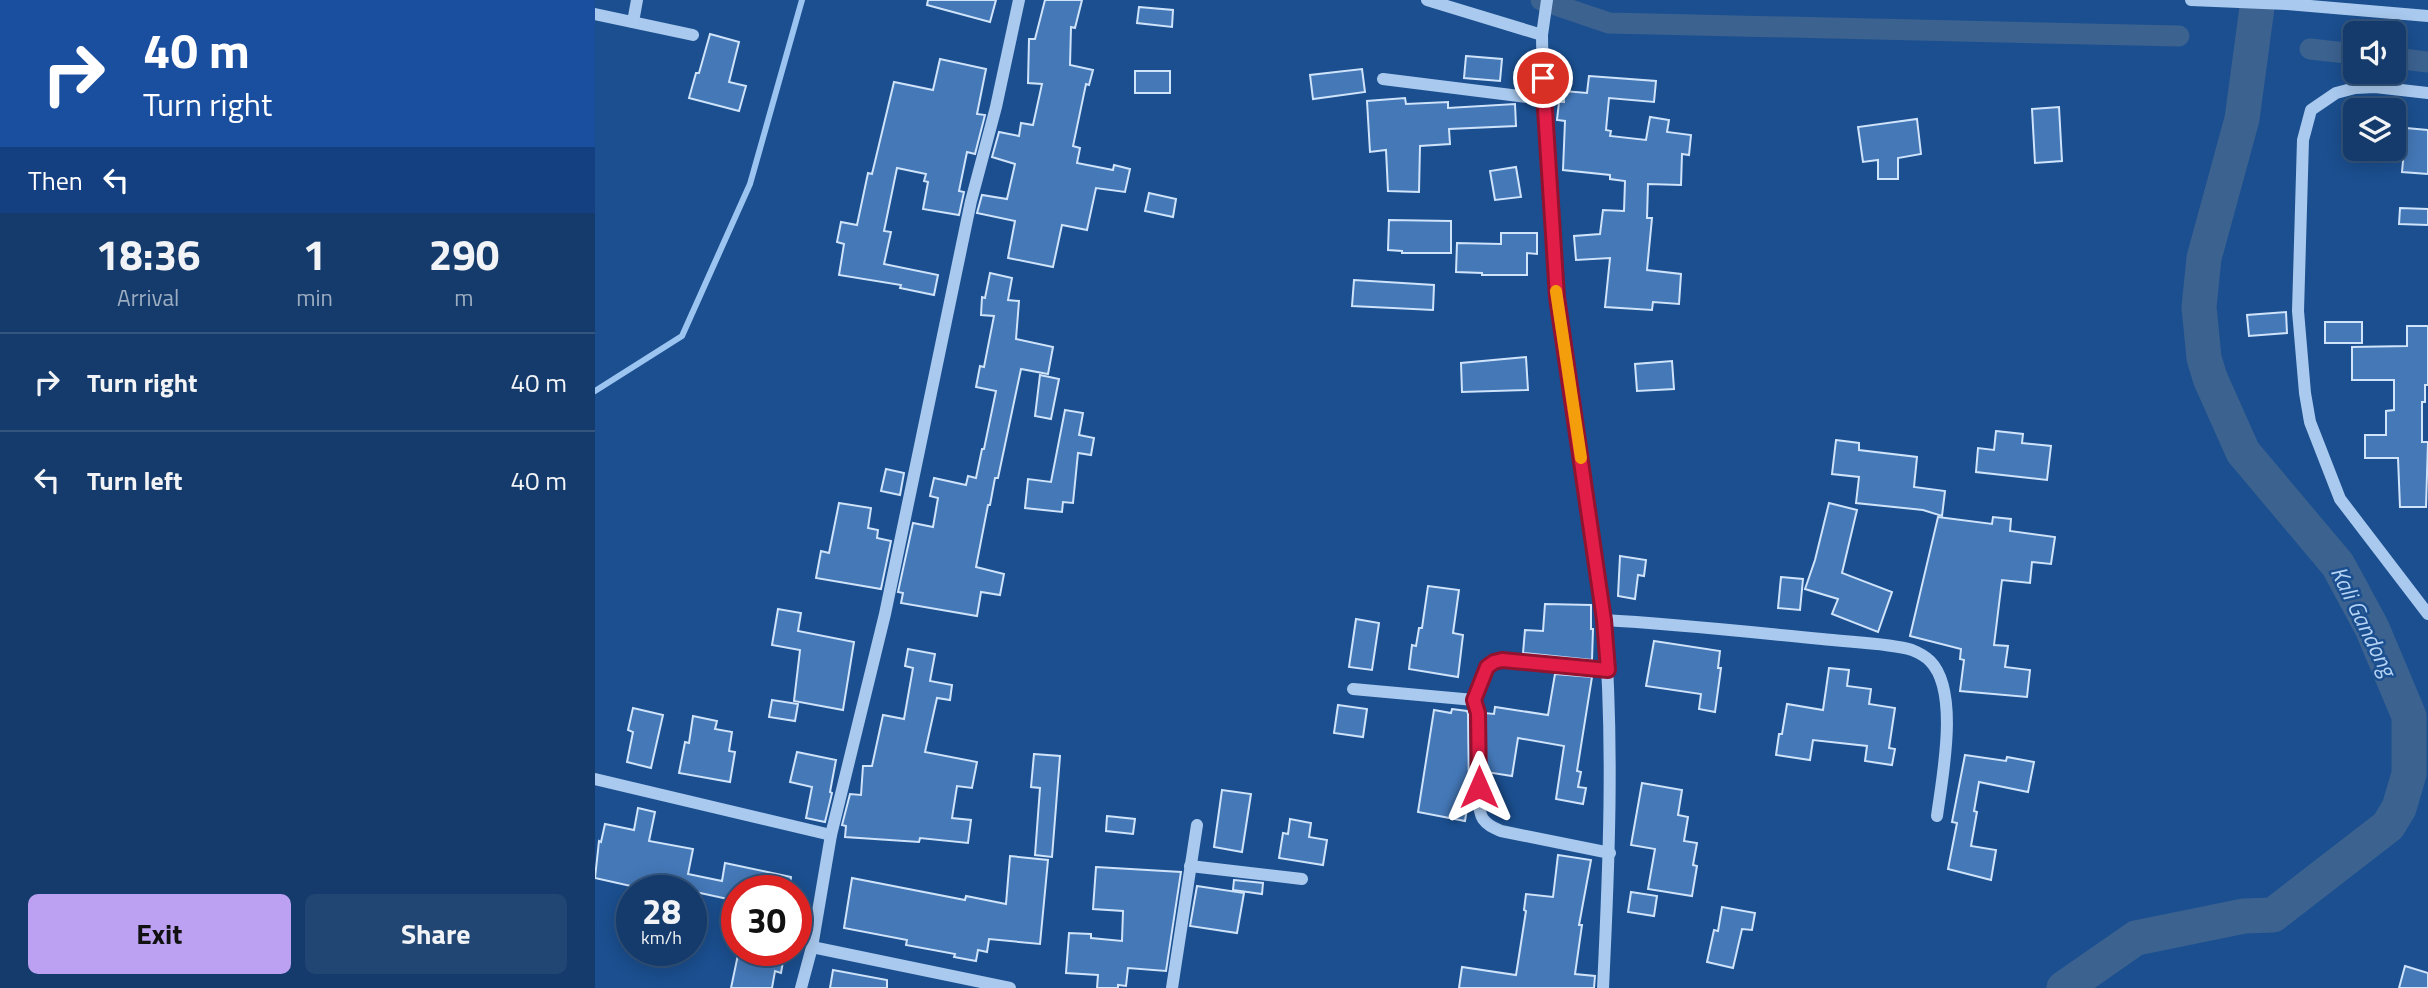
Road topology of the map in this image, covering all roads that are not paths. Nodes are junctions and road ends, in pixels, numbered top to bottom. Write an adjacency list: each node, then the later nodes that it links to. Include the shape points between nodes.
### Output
1 (637, 0): 8 (street)
2 (1019, 0): 22 (street, via 971,201 885,614)
3 (1427, 0): 10 (street)
4 (1547, 0): 10 (street)
5 (2191, 0): 7 (street)
6 (595, 14): 8 (street)
7 (2428, 16)
8 (633, 22): 9 (street)
9 (693, 35)
10 (1542, 35): 13 (street)
11 (1383, 79): 13 (street)
12 (2428, 93): 14 (street, via 2355,88 2336,93 2312,110 2303,140 2298,311 2310,422 2340,499)
13 (1543, 99): 15 (street, via 1557,297)
14 (2428, 614)
15 (1604, 620): 16 (street); 20 (street, via 1876,645 1912,650 1930,660 1939,674 1948,730)
16 (1608, 670): 18 (street, via 1502,660 1487,667); 23 (street)
17 (1353, 689): 18 (street)
18 (1474, 700): 23 (street, via 1479,735 1478,803 1484,820 1501,831)
19 (595, 779): 22 (street)
20 (1937, 817)
21 (1197, 825): 24 (street)
22 (831, 835): 26 (street)
23 (1610, 853): 31 (street)
24 (1190, 866): 25 (street); 30 (street)
25 (1302, 879)
26 (812, 947): 29 (street)
27 (807, 966): 28 (street)
28 (801, 988)
29 (1010, 988)
30 (1172, 988)
31 (1603, 988)

